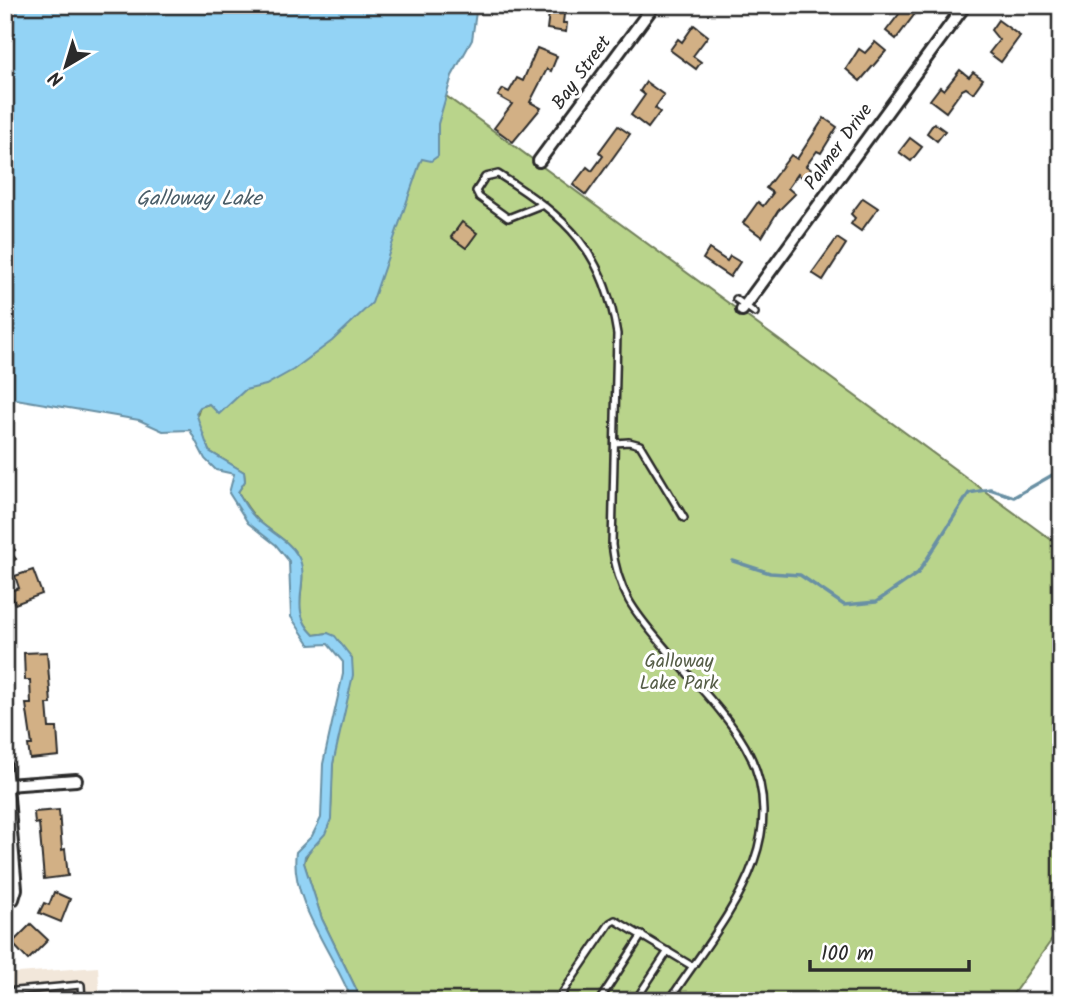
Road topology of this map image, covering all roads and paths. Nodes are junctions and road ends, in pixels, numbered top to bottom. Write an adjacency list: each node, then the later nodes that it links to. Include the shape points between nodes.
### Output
1 (654, 5): 3 (street, Bay Street)
2 (965, 5): 5 (street, Palmer Drive)
3 (539, 161)
4 (541, 205): 4 (lane, via 508,218 476,191 485,177 498,174); 7 (lane, via 591,252 604,280 617,334)
5 (741, 305): 6 (lane)
6 (755, 313)
7 (615, 443): 8 (lane, via 640,445); 15 (lane, via 612,545 623,595 746,746 759,784 762,828 751,873)
8 (684, 518)
9 (5, 764): 11 (street)
10 (76, 780): 11 (street)
11 (7, 785): 12 (street, via 16,889 13,899)
12 (5, 903)
13 (642, 935): 14 (lane); 18 (lane, via 615,920 610,923); 21 (lane)
14 (668, 951): 15 (lane); 22 (lane)
15 (692, 966): 23 (lane)
16 (13, 991): 17 (lane); 19 (lane); 20 (lane, via 80,985)
17 (5, 992)
18 (558, 1000)
19 (14, 1001)
20 (82, 1001)
21 (599, 1001)
22 (635, 1001)
23 (669, 1001)

